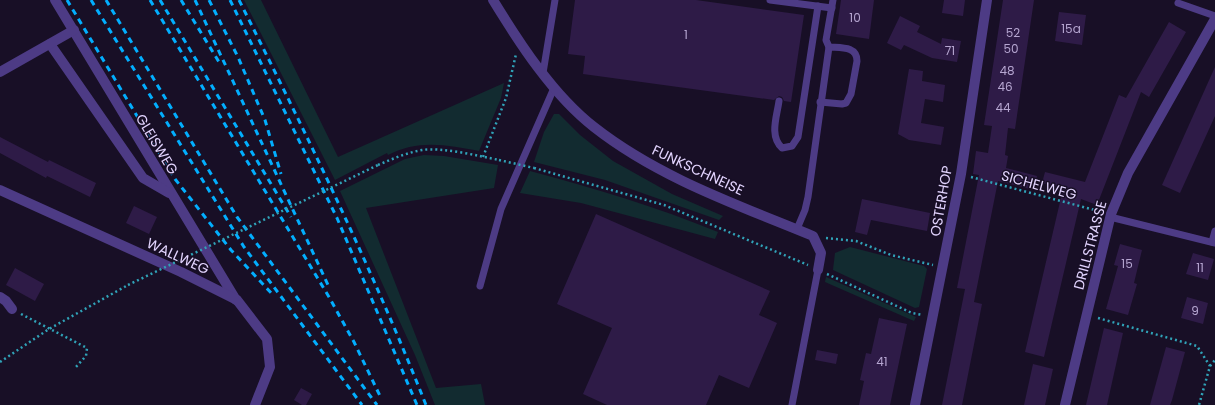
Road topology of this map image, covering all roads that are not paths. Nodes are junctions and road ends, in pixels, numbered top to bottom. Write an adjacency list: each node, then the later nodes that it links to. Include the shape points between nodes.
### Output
1 (55, 0): 12 (street, GLEISWEG)
2 (493, 0): 16 (street, FUNKSCHNEISE)
3 (556, 0): 16 (lane)
4 (770, 0): 8 (lane)
5 (833, 0): 9 (lane)
6 (987, 0): 33 (street, OSTERHOP, via 961,174)
7 (1178, 3): 10 (lane)
8 (818, 6): 9 (lane); 18 (lane, via 798,137 792,146 782,148 776,142 774,133)
9 (832, 8): 14 (lane, via 826,40)
10 (1215, 16)
11 (1215, 19): 22 (street, DRILLSTRASSE, via 1128,173)
12 (74, 30): 13 (street); 21 (street, GLEISWEG)
13 (50, 44): 15 (street); 21 (street, via 143,178)
14 (829, 47): 19 (lane); 19 (lane, via 853,51 857,61 851,94 846,103)
15 (0, 72)
16 (543, 73): 17 (street, FUNKSCHNEISE)
17 (554, 88): 23 (street, FUNKSCHNEISE, via 593,126 633,155 671,177); 27 (lane, via 501,209)
18 (779, 101)
19 (820, 102): 23 (lane, via 808,197)
20 (0, 190): 29 (street, WALLWEG)
21 (171, 194): 29 (street, GLEISWEG)
22 (1110, 215): 25 (lane); 34 (street, DRILLSTRASSE)
23 (797, 229): 26 (street, FUNKSCHNEISE, via 813,236 821,253)
24 (1215, 231): 25 (lane)
25 (1213, 243)
26 (818, 270): 32 (lane)
27 (480, 286)
28 (0, 297): 30 (street)
29 (237, 300): 31 (street, WALLWEG, via 267,339 270,367)
30 (12, 309)
31 (255, 405)
32 (792, 405)
33 (915, 405)
34 (1065, 405)

